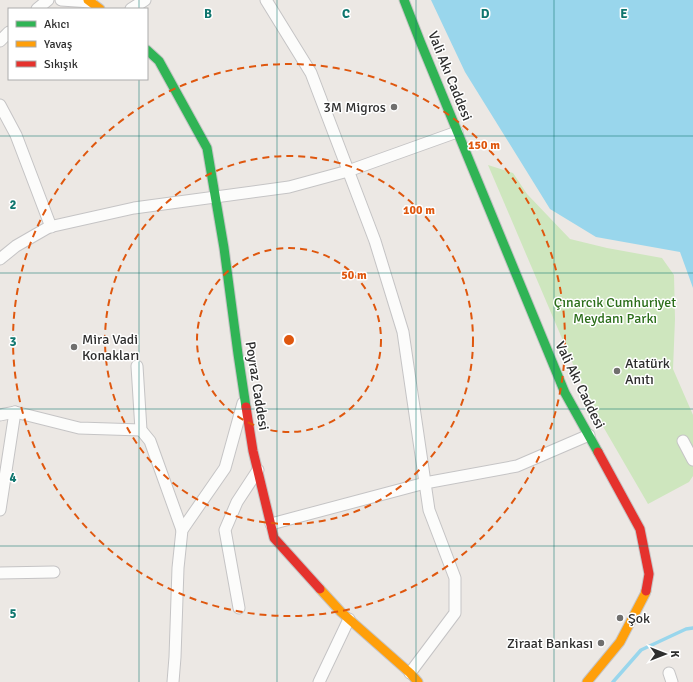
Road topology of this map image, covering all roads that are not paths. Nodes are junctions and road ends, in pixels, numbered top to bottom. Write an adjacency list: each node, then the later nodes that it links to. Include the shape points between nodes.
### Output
1 (48, 0): 7 (street)
2 (61, 0): 6 (street)
3 (145, 0): 8 (street)
4 (266, 0): 14 (street, via 311,74)
5 (404, 0): 13 (street, Vali Akı Caddesi)
6 (93, 4)
7 (38, 8)
8 (133, 8)
9 (8, 33): 10 (street)
10 (0, 41)
11 (148, 51): 15 (street, Poyraz Caddesi, via 159,61 207,148)
12 (0, 105): 16 (street, via 16,135)
13 (457, 132): 14 (street); 23 (street, Vali Akı Caddesi, via 565,393)
14 (348, 171): 15 (street, via 289,187); 27 (street, via 375,241 403,332)
15 (215, 197): 16 (street, via 134,208); 19 (street, Poyraz Caddesi)
16 (51, 227): 17 (street, via 16,246)
17 (0, 259)
18 (137, 366): 22 (street)
19 (245, 399): 26 (street, Poyraz Caddesi); 30 (street, via 225,468)
20 (15, 412): 21 (street); 22 (street, via 79,428); 28 (street)
21 (0, 415)
22 (141, 430): 30 (street, via 150,441)
23 (589, 435): 27 (street, via 517,466); 39 (street, Vali Akı Caddesi, via 640,529 649,574 645,594 620,642)
24 (683, 441): 25 (street)
25 (693, 460)
26 (258, 470): 29 (street, Poyraz Caddesi); 33 (street, via 237,502 225,530)
27 (425, 483): 29 (street); 35 (street, via 429,510 455,578 455,613)
28 (0, 510)
29 (271, 524): 34 (street, Poyraz Caddesi, via 274,538)
30 (182, 530): 36 (street)
31 (54, 572): 32 (street)
32 (0, 573)
33 (238, 608)
34 (349, 619): 35 (street, Poyraz Caddesi); 37 (street)
35 (410, 673): 38 (street, Poyraz Caddesi)
36 (173, 682)
37 (319, 682)
38 (418, 682)
39 (587, 682)

